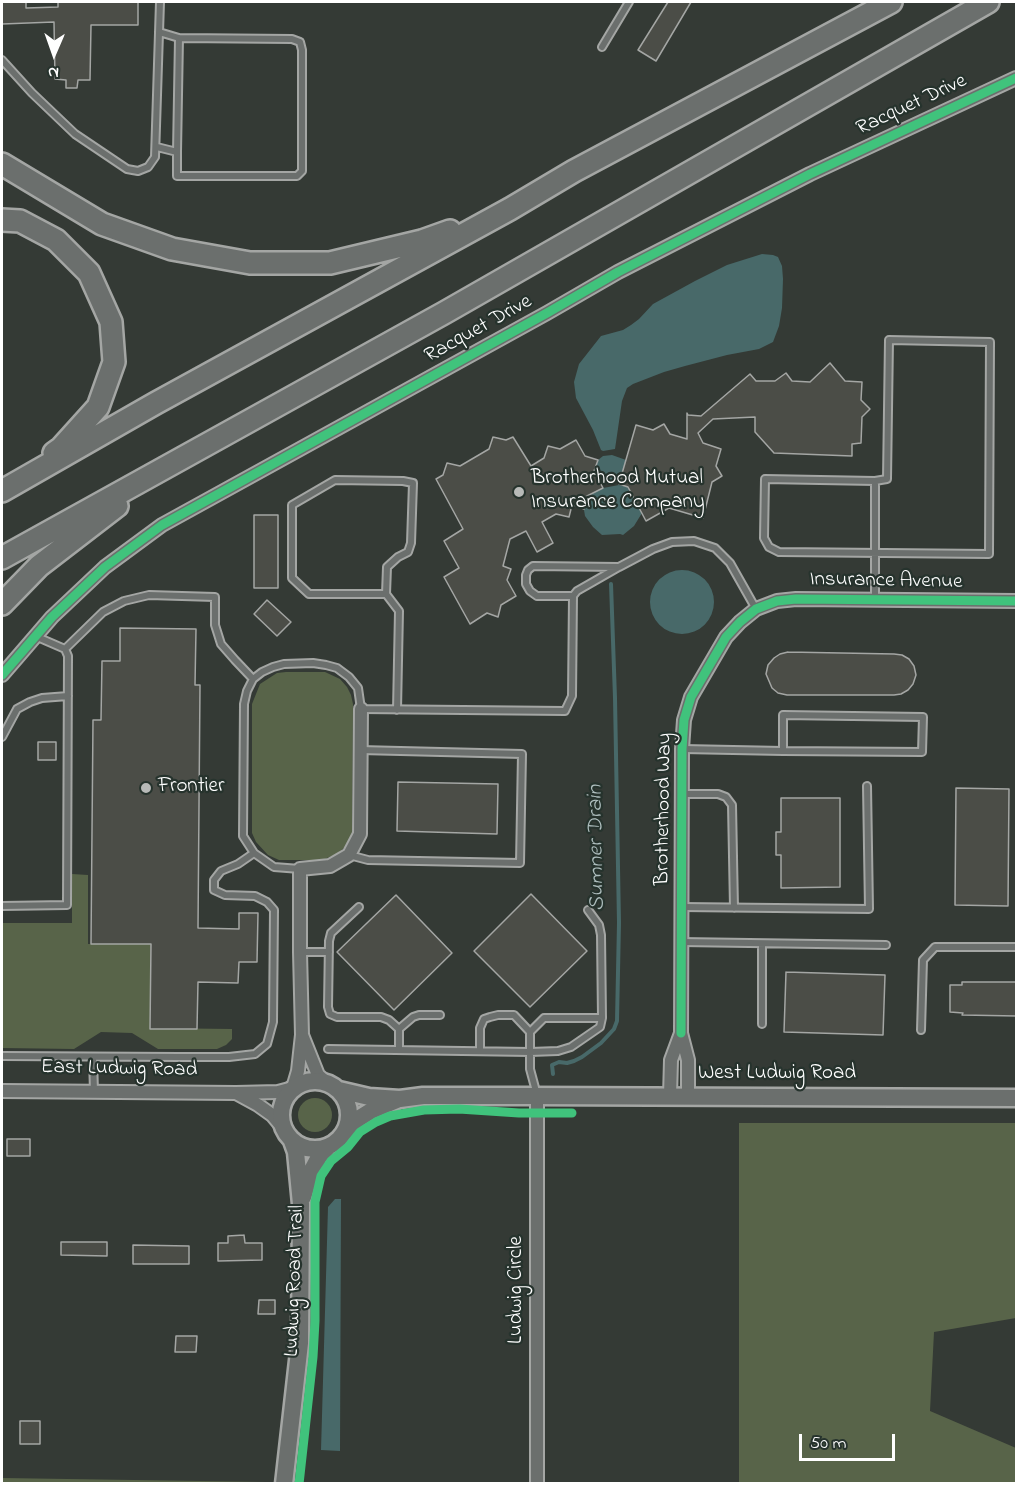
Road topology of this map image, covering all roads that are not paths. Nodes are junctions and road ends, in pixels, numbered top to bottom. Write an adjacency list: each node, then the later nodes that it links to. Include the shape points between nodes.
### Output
1 (160, 2): 5 (lane)
2 (628, 2): 7 (lane)
3 (891, 2): 13 (highway)
4 (988, 2): 15 (highway)
5 (159, 32): 6 (lane); 10 (lane)
6 (178, 38): 11 (lane); 11 (lane, via 300,42 303,171 297,176 177,176)
7 (602, 47)
8 (2, 60): 10 (lane, via 75,134 127,169 138,171 148,167 156,157)
9 (1017, 78): 27 (street, Racquet Drive, via 810,174 618,272 162,525 105,567)
10 (157, 147): 11 (lane)
11 (177, 152)
12 (2, 164): 13 (highway, via 102,224 172,249 250,263 330,263 422,241)
13 (510, 209): 17 (highway)
14 (2, 220): 17 (highway, via 20,221 56,240 89,273 111,322 114,362 98,407 61,448)
15 (172, 463): 19 (highway); 25 (highway, via 39,566)
16 (875, 481): 18 (lane); 18 (lane, via 765,479 764,538 769,547 779,552); 18 (lane, via 887,478 889,340 990,342 988,555)
17 (9, 487)
18 (875, 553): 23 (lane)
19 (2, 558)
20 (620, 567): 22 (lane); 22 (lane, via 533,566 528,570 526,584 537,596); 26 (lane, via 652,549 672,542 694,541 715,548 730,563)
21 (386, 594): 21 (lane, via 309,594 291,578 292,505 335,480 412,483 411,543 408,552 387,567); 33 (lane, via 399,611)
22 (573, 596): 33 (lane, via 572,696 564,711)
23 (875, 600): 24 (street, Insurance Avenue); 26 (street, Insurance Avenue, via 796,599)
24 (1017, 601)
25 (2, 604)
26 (756, 609): 35 (street, Brotherhood Way, via 726,637 691,697)
27 (35, 636): 28 (lane); 29 (street, Racquet Drive)
28 (65, 649): 30 (lane, via 103,612 124,601 149,596 215,597 215,625 221,644); 31 (lane)
29 (2, 675)
30 (253, 679): 32 (lane, via 284,664 326,665 349,677 358,688); 40 (lane, via 244,704 243,836)
31 (68, 696): 34 (lane, via 42,698 17,709); 43 (lane, via 67,905)
32 (361, 710): 33 (lane); 36 (street)
33 (397, 710)
34 (2, 737)
35 (682, 749): 37 (lane); 39 (street, Brotherhood Way)
36 (360, 750): 41 (street, via 360,834); 41 (lane, via 522,754 520,863 368,860)
37 (783, 751): 37 (lane, via 922,752 923,717 783,715)
38 (867, 786): 46 (lane, via 868,909)
39 (682, 794): 45 (street, Brotherhood Way); 46 (lane, via 718,794 732,805)
40 (254, 853): 42 (lane, via 274,867); 67 (lane, via 221,871 214,880 214,890 225,895 255,896 274,910 273,1022 267,1044 255,1054 229,1057)
41 (349, 855): 42 (street, via 330,866)
42 (300, 869): 52 (street)
43 (2, 906)
44 (360, 907): 53 (lane, via 331,933)
45 (682, 908): 46 (lane); 48 (street, Brotherhood Way)
46 (734, 908)
47 (588, 910): 55 (lane, via 601,935)
48 (681, 942): 49 (lane); 60 (street, Brotherhood Way)
49 (762, 944): 50 (lane); 56 (lane)
50 (886, 945)
51 (1017, 947): 58 (lane, via 935,947 923,960)
52 (300, 952): 53 (lane); 61 (street)
53 (328, 952): 57 (lane, via 330,1014 381,1017)
54 (440, 1015): 57 (lane, via 413,1017)
55 (602, 1018): 59 (lane, via 544,1018); 65 (lane, via 600,1027 571,1047)
56 (762, 1024)
57 (399, 1029): 63 (lane)
58 (921, 1030)
59 (530, 1032): 64 (lane, via 514,1015 484,1019); 65 (lane)
60 (681, 1033): 74 (street, Brotherhood Way, via 671,1060); 75 (street, Brotherhood Way, via 688,1060)
61 (302, 1035): 68 (street, via 318,1075); 69 (street)
62 (328, 1049): 63 (lane)
63 (399, 1050): 64 (lane)
64 (480, 1051): 65 (lane)
65 (530, 1052): 73 (lane)
66 (2, 1056): 67 (lane)
67 (93, 1057): 71 (lane)
68 (333, 1086): 69 (main road, via 311,1081); 77 (main road); 78 (main road, via 348,1106)
69 (293, 1088): 72 (street, East Ludwig Road); 79 (main road, via 280,1109)
70 (2, 1091): 71 (street, East Ludwig Road)
71 (94, 1092): 72 (street, East Ludwig Road)
72 (236, 1093): 79 (street, East Ludwig Road, via 272,1115)
73 (537, 1096): 74 (main road, West Ludwig Road); 77 (main road); 83 (street, Ludwig Circle)
74 (670, 1096): 75 (main road, West Ludwig Road)
75 (688, 1096): 76 (main road, West Ludwig Road)
76 (1017, 1098)
77 (400, 1099): 78 (main road, via 371,1111)
78 (344, 1133): 80 (main road)
79 (287, 1134): 80 (main road, via 302,1147); 81 (main road, via 296,1152)
80 (328, 1147): 81 (main road, via 311,1172)
81 (301, 1204): 82 (main road, via 300,1343)
82 (284, 1484)
83 (537, 1484)

